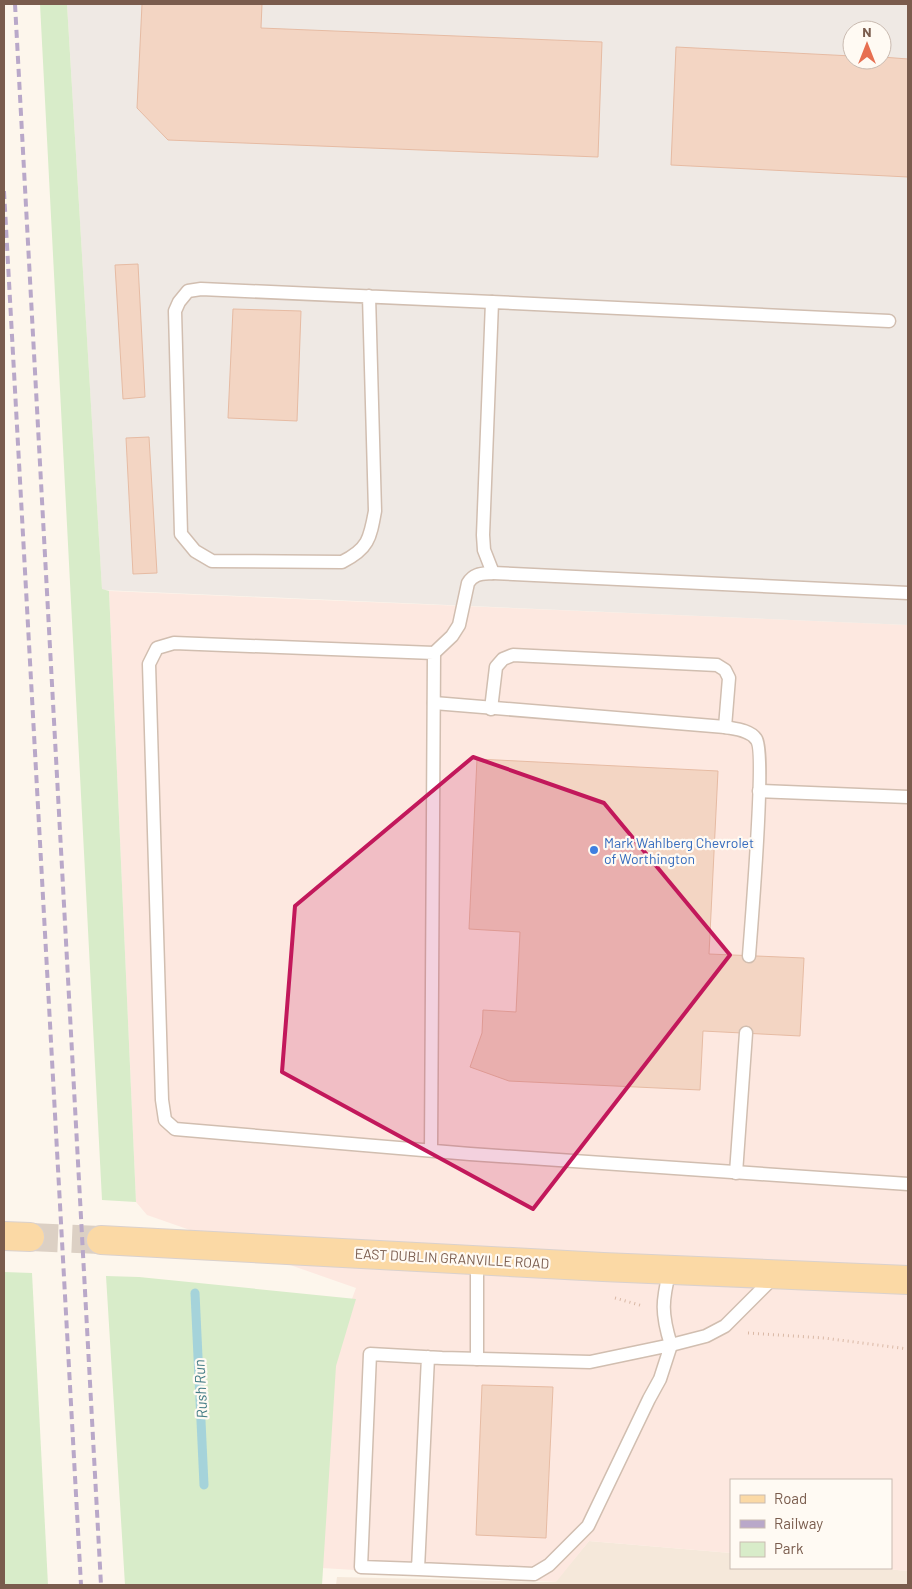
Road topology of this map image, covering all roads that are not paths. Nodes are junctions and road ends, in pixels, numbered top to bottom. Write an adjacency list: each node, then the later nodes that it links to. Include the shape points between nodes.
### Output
1 (369, 296): 1 (lane, via 375,511 370,536 358,554 342,562 212,561 195,551 181,534 175,311 179,302 188,291 201,289); 2 (lane)
2 (492, 302): 3 (lane); 4 (lane, via 483,535 484,550)
3 (890, 321)
4 (493, 573): 5 (lane); 6 (lane, via 478,574 468,583 459,625)
5 (908, 593)
6 (434, 653): 7 (lane); 14 (lane, via 174,643 157,648 149,664 165,1120 175,1129)
7 (434, 703): 8 (lane); 14 (lane)
8 (491, 709): 9 (lane); 9 (lane, via 496,667 513,655 717,665 725,670 728,678)
9 (725, 727): 10 (lane, via 749,733 757,739 760,747)
10 (759, 791): 11 (lane); 12 (lane)
11 (908, 797)
12 (750, 956)
13 (746, 1033): 15 (lane)
14 (431, 1150): 15 (lane)
15 (736, 1172): 16 (lane)
16 (908, 1184)
17 (4, 1236): 18 (main road)
18 (30, 1237)
19 (101, 1240): 20 (main road, EAST DUBLIN GRANVILLE ROAD)
20 (477, 1259): 21 (main road, EAST DUBLIN GRANVILLE ROAD); 28 (lane)
21 (670, 1269): 22 (main road, EAST DUBLIN GRANVILLE ROAD); 26 (lane, via 663,1310)
22 (776, 1274): 23 (main road, EAST DUBLIN GRANVILLE ROAD); 26 (lane, via 725,1326 706,1336)
23 (803, 1276): 24 (main road, EAST DUBLIN GRANVILLE ROAD); 25 (main road, EAST DUBLIN GRANVILLE ROAD)
24 (908, 1280)
25 (908, 1294)
26 (671, 1345): 28 (lane, via 590,1362); 29 (lane, via 660,1379 588,1526 549,1565 534,1574)
27 (428, 1357): 28 (lane); 29 (lane); 29 (lane, via 370,1354 361,1567)
28 (477, 1359)
29 (418, 1569)

